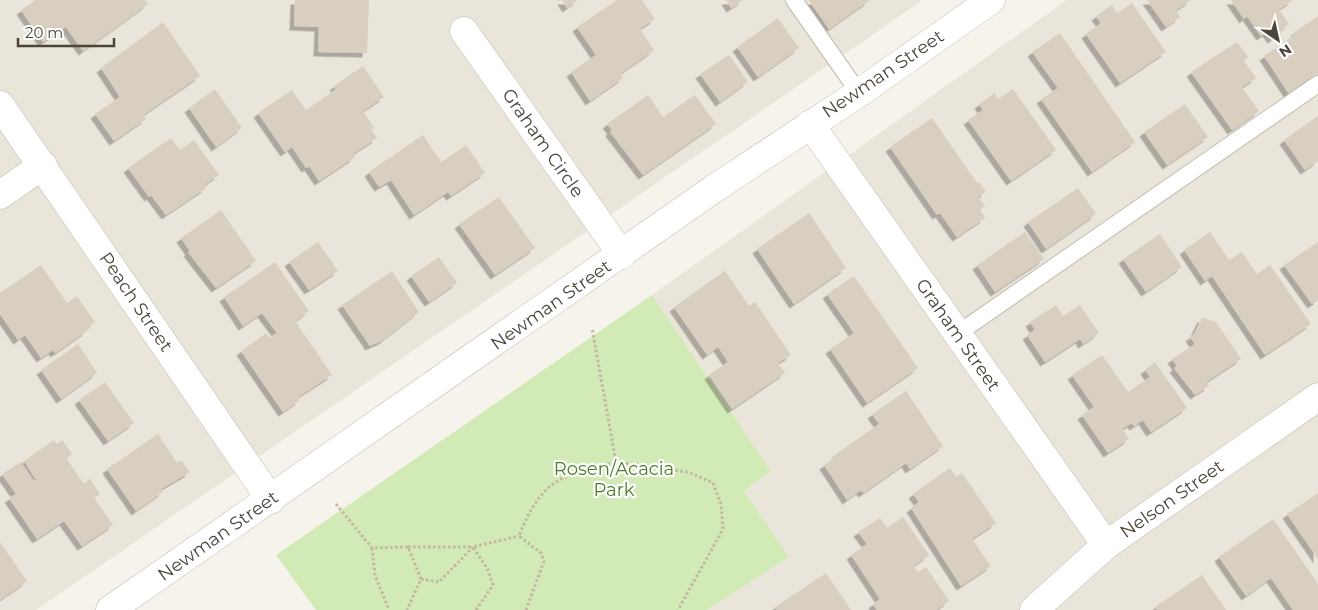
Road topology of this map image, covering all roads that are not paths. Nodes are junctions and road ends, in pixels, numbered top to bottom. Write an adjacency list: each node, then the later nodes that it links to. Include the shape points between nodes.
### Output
1 (794, 0): 5 (lane)
2 (991, 0): 5 (street, Newman Street)
3 (464, 31): 10 (street, Graham Circle)
4 (1318, 84): 11 (lane)
5 (859, 93): 7 (street, Newman Street)
6 (0, 105): 8 (street, Peach Street)
7 (810, 124): 10 (street, Newman Street); 11 (street, Graham Street)
8 (43, 165): 9 (street); 13 (street, Peach Street)
9 (0, 195)
10 (622, 255): 13 (street, Newman Street)
11 (957, 334): 14 (street, Graham Street)
12 (1318, 397): 14 (street, Nelson Street)
13 (271, 500): 15 (street, Newman Street)
14 (1106, 545): 16 (street, Nelson Street)
15 (110, 610)
16 (1034, 610)

